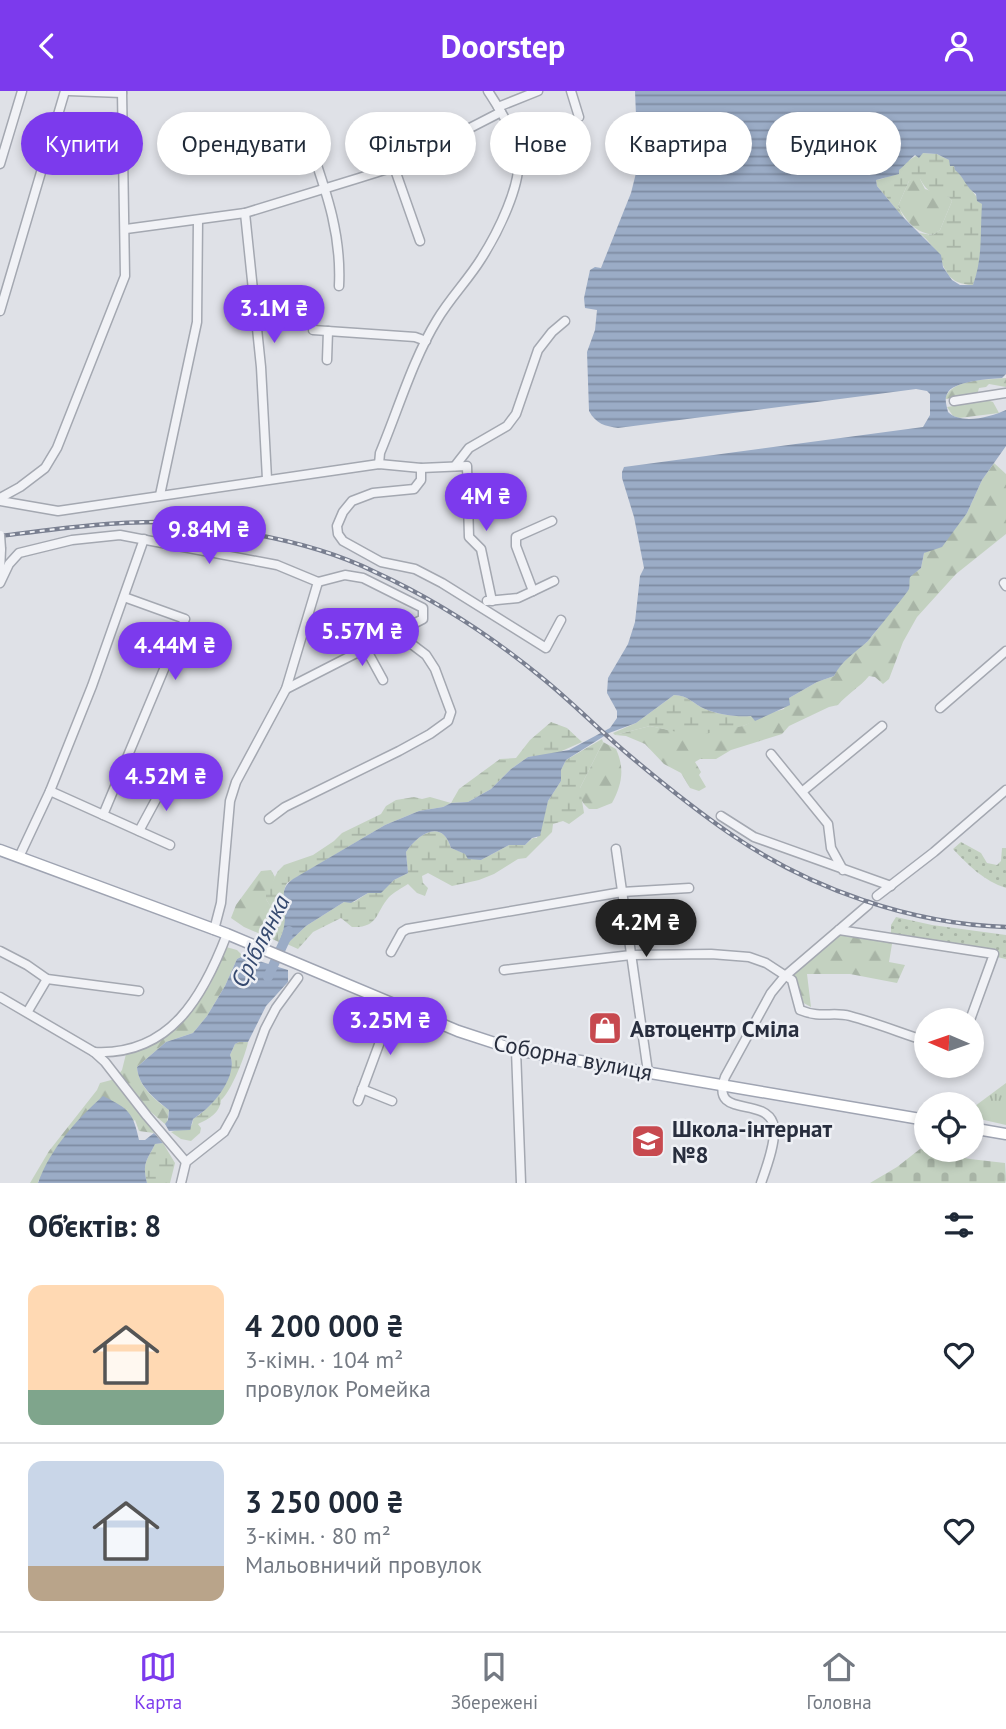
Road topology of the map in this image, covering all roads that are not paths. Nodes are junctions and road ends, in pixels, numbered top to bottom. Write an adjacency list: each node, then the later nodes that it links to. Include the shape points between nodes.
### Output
1 (22, 91): 10 (street)
2 (67, 91): 6 (street); 20 (street)
3 (488, 91): 7 (street)
4 (538, 91): 7 (street)
5 (571, 91): 8 (street)
6 (122, 92): 17 (street)
7 (500, 110): 9 (street); 24 (street, via 518,152 517,179 481,260)
8 (577, 112)
9 (476, 123)
10 (0, 164)
11 (320, 175): 14 (street)
12 (366, 175): 14 (street)
13 (397, 175): 18 (street)
14 (324, 187): 15 (street); 19 (street, via 338,235)
15 (245, 213): 16 (street); 31 (street)
16 (198, 220): 17 (street); 32 (street, via 197,322)
17 (126, 229): 33 (street, via 125,276 57,448 45,468)
18 (420, 241)
19 (339, 286)
20 (0, 311)
21 (565, 321): 29 (street, via 538,350 516,414 507,426 469,448)
22 (313, 330): 23 (street)
23 (328, 331): 24 (street); 25 (street)
24 (426, 341): 28 (street)
25 (327, 360)
26 (1006, 393): 27 (street)
27 (954, 401)
28 (379, 464): 30 (street); 31 (street)
29 (456, 466): 30 (street); 44 (street, via 467,465 469,537 481,549)
30 (421, 468): 45 (street, via 421,480 414,489 373,493 352,501 342,512 338,534 372,557 415,569)
31 (267, 479): 32 (street)
32 (160, 495): 33 (street, via 58,511)
33 (0, 499)
34 (552, 521): 42 (street, via 516,537)
35 (0, 535): 37 (street, bridge)
36 (144, 540): 39 (street, via 277,565); 41 (street, via 120,535 72,540 19,554); 43 (street)
37 (1, 549): 38 (street)
38 (0, 572)
39 (318, 582): 47 (street, via 345,575 363,578 423,608 423,619); 51 (street)
40 (554, 582): 42 (street)
41 (0, 583)
42 (533, 591): 44 (street)
43 (124, 597): 57 (street); 59 (street, via 185,619)
44 (492, 601): 45 (street)
45 (477, 603): 46 (street, via 546,648)
46 (561, 620)
47 (397, 633): 48 (street); 61 (street, via 426,655 435,669 451,712 448,721)
48 (366, 649): 50 (street); 51 (street)
49 (1006, 651): 52 (street)
50 (383, 680)
51 (286, 689): 73 (street, via 230,801)
52 (940, 708)
53 (882, 726): 58 (street)
54 (771, 754): 58 (street)
55 (166, 781): 62 (street)
56 (1006, 790): 68 (street)
57 (50, 791): 59 (street); 66 (street)
58 (803, 791): 67 (street, via 828,824 831,848)
59 (103, 815): 62 (street)
60 (721, 816): 67 (street, via 754,837)
61 (269, 819)
62 (139, 831): 63 (street)
63 (170, 845)
64 (616, 849): 70 (street)
65 (0, 851): 66 (main road, Соборна вулиця)
66 (19, 857): 73 (main road, Соборна вулиця)
67 (843, 870): 68 (street)
68 (891, 886): 71 (street)
69 (689, 888): 70 (street)
70 (622, 892): 77 (street, via 407,929); 78 (street)
71 (877, 896)
72 (868, 905): 74 (street)
73 (214, 930): 75 (main road, Соборна вулиця)
74 (839, 930): 81 (street); 88 (street, via 994,954)
75 (227, 935): 87 (main road, Соборна вулиця); 92 (street, via 205,985 171,1028 123,1051)
76 (0, 951): 83 (street)
77 (391, 952)
78 (631, 955): 79 (street, via 732,955); 80 (street); 93 (street)
79 (771, 966): 81 (street); 85 (street, via 775,978)
80 (504, 970)
81 (785, 976): 85 (street); 90 (street, via 795,985 800,1010 846,1015)
82 (299, 978): 101 (street, via 265,1029 224,1132)
83 (47, 979): 84 (street); 89 (street)
84 (139, 991)
85 (771, 993): 94 (street)
86 (0, 997): 89 (street)
87 (394, 1004): 91 (main road, Соборна вулиця); 95 (street)
88 (974, 1008)
89 (28, 1011): 92 (street)
90 (914, 1037)
91 (516, 1050): 93 (main road, Соборна вулиця); 103 (street)
92 (94, 1052): 101 (street)
93 (648, 1072): 94 (main road, Соборна вулиця)
94 (722, 1085): 98 (main road, Соборна вулиця); 104 (street, via 730,1104 756,1108 773,1121 770,1156)
95 (362, 1089): 96 (street); 97 (street)
96 (358, 1101)
97 (392, 1101)
98 (914, 1118)
99 (984, 1130): 100 (main road)
100 (1006, 1134)
101 (186, 1162): 102 (street)
102 (181, 1183)
103 (521, 1183)
104 (761, 1183)

